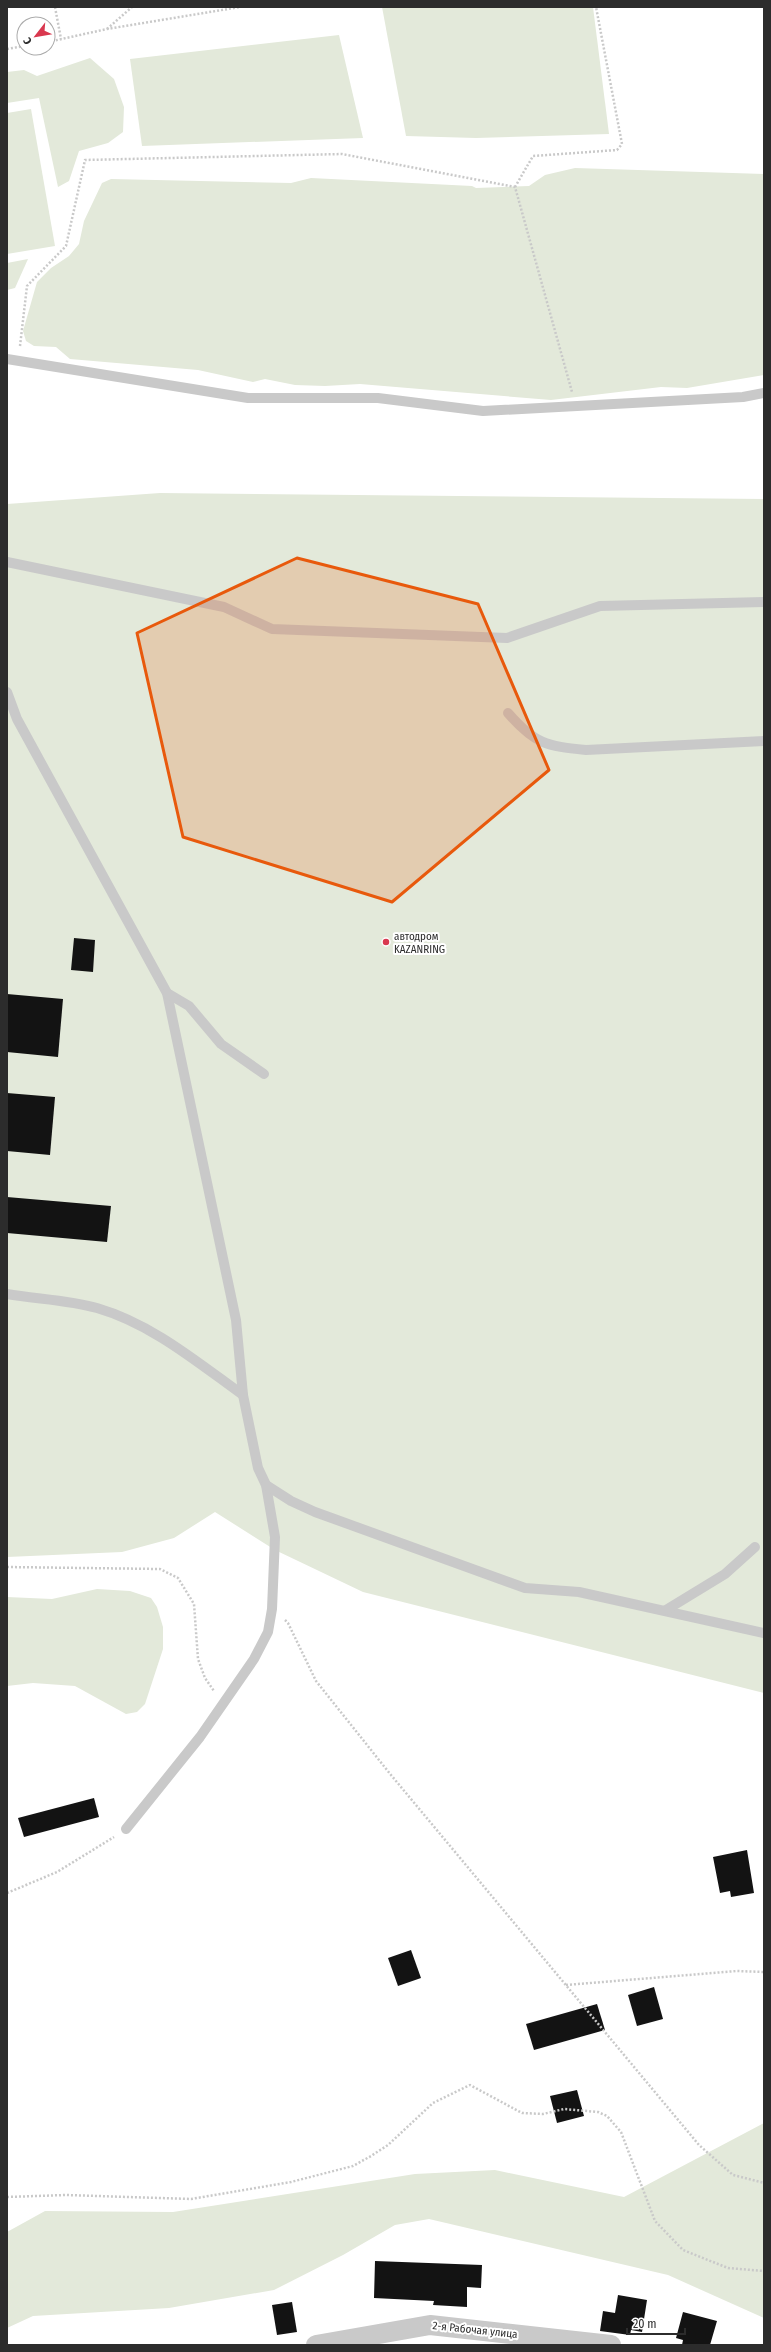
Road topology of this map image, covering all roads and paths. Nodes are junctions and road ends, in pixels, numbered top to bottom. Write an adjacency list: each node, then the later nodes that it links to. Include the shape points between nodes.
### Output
1 (55, 7): 6 (path)
2 (132, 7): 5 (path)
3 (240, 7): 5 (path)
4 (596, 7): 8 (path, via 622,144 617,150 533,156)
5 (107, 29): 6 (path)
6 (61, 39): 7 (path)
7 (56, 40)
8 (515, 187): 10 (path, via 342,154 85,160 66,246 27,286); 12 (path)
9 (7, 359): 10 (lane)
10 (18, 361): 12 (lane, via 248,398 378,398 483,411)
11 (764, 393): 12 (lane, via 743,397)
12 (576, 406)
13 (7, 562): 14 (lane, via 224,607 272,629 507,638 600,606)
14 (764, 602)
15 (7, 692): 18 (lane, via 17,719)
16 (508, 713): 17 (lane, via 524,731 539,742 559,748 586,750)
17 (764, 741)
18 (167, 993): 19 (lane, via 189,1006 221,1044); 21 (lane, via 236,1320)
19 (264, 1074)
20 (7, 1294): 21 (lane, via 97,1308 138,1324)
21 (243, 1395): 22 (lane, via 258,1468)
22 (266, 1485): 25 (lane, via 275,1537); 26 (lane, via 315,1512 525,1588 579,1592)
23 (755, 1547): 26 (lane, via 725,1574)
24 (7, 1567): 28 (path, via 160,1569 178,1578 194,1604 198,1659 205,1678)
25 (272, 1609): 28 (lane, via 268,1632 254,1659); 32 (path, via 288,1623 316,1682)
26 (666, 1610): 27 (lane)
27 (764, 1632)
28 (223, 1704): 29 (lane, via 200,1738)
29 (126, 1829): 30 (path, via 57,1872)
30 (7, 1893)
31 (764, 1972): 32 (path, via 729,1971)
32 (566, 1985): 33 (path, via 699,2145 733,2175)
33 (764, 2184)
34 (7, 2197): 35 (path, via 66,2195 191,2199 291,2182 353,2166 388,2144 432,2103 470,2085 522,2113 543,2114 564,2109 598,2112 607,2116 621,2132 655,2221 683,2250 728,2268)
35 (764, 2271)
36 (316, 2345): 37 (street, 2-я Рабочая улица, via 430,2325)
37 (611, 2345)

